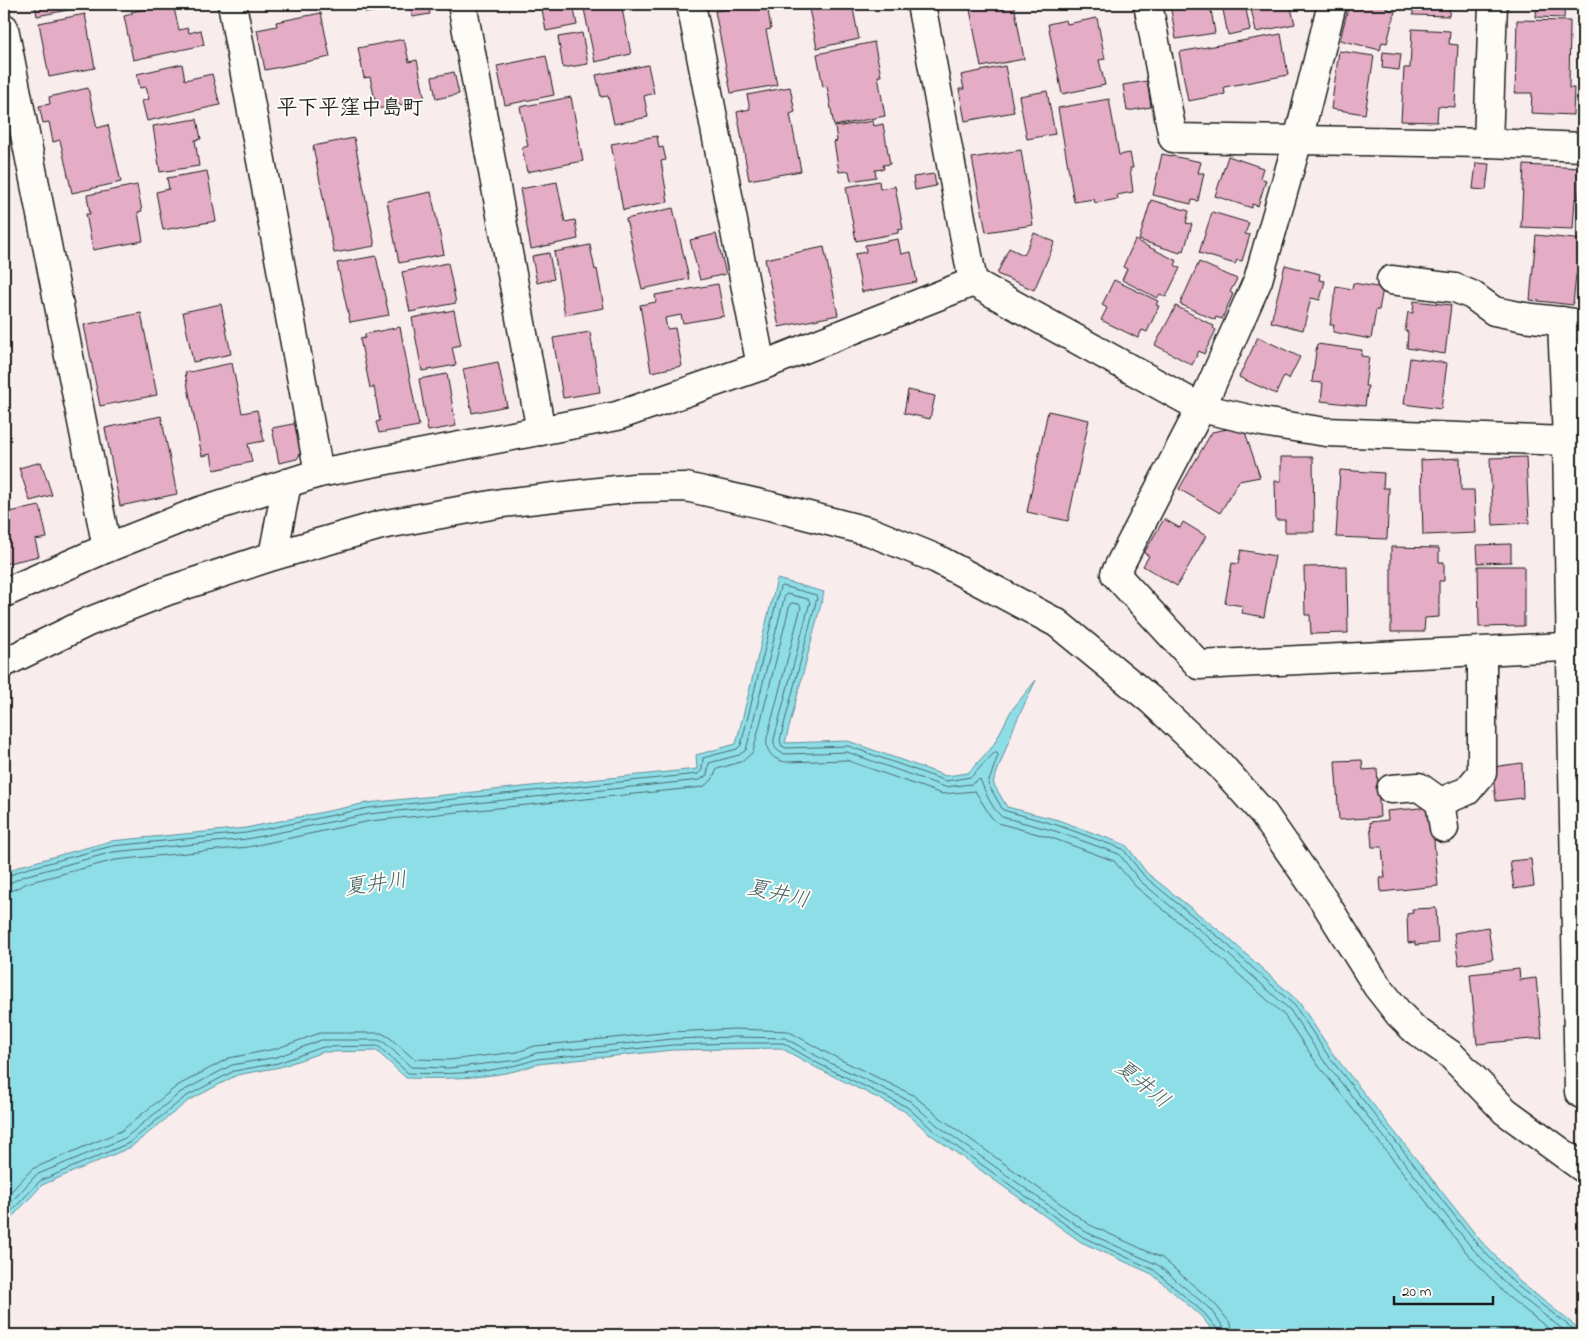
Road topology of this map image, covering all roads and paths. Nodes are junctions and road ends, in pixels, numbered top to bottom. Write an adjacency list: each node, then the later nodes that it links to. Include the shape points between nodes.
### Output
1 (232, 4): 19 (street)
2 (462, 4): 17 (street)
3 (691, 4): 15 (street)
4 (921, 4): 13 (street)
5 (1148, 4): 9 (street, via 1173,138)
6 (1332, 4): 9 (street)
7 (1493, 4): 10 (street)
8 (4, 28): 21 (street)
9 (1298, 140): 10 (street); 16 (street, via 1258,280)
10 (1488, 143): 11 (street)
11 (1583, 147)
12 (1391, 280): 14 (street, via 1455,288 1472,295 1494,311 1524,318)
13 (973, 282): 15 (street); 16 (street)
14 (1573, 322): 18 (street)
15 (761, 366): 17 (street, via 617,416)
16 (1201, 408): 18 (street, via 1326,432); 25 (street, via 1115,574 1199,665)
17 (541, 431): 19 (street)
18 (1567, 441): 24 (street)
19 (319, 473): 20 (street)
20 (287, 483): 21 (street, via 200,511); 22 (street)
21 (107, 548): 23 (street)
22 (273, 556): 26 (street, via 167,591 88,622); 32 (street, via 381,525 493,505 686,487 871,532 937,559 1057,623 1152,701 1220,765 1263,814 1324,901 1376,986 1399,1014 1415,1030 1450,1054 1505,1111)
23 (4, 593)
24 (1577, 647): 25 (street); 30 (street)
25 (1482, 652): 28 (street, via 1482,773 1467,791)
26 (4, 664)
27 (1391, 789): 28 (street, via 1419,787)
28 (1440, 802): 29 (street)
29 (1444, 828)
30 (1580, 957): 31 (street, via 1579,1092)
31 (1583, 1095)
32 (1583, 1168)

